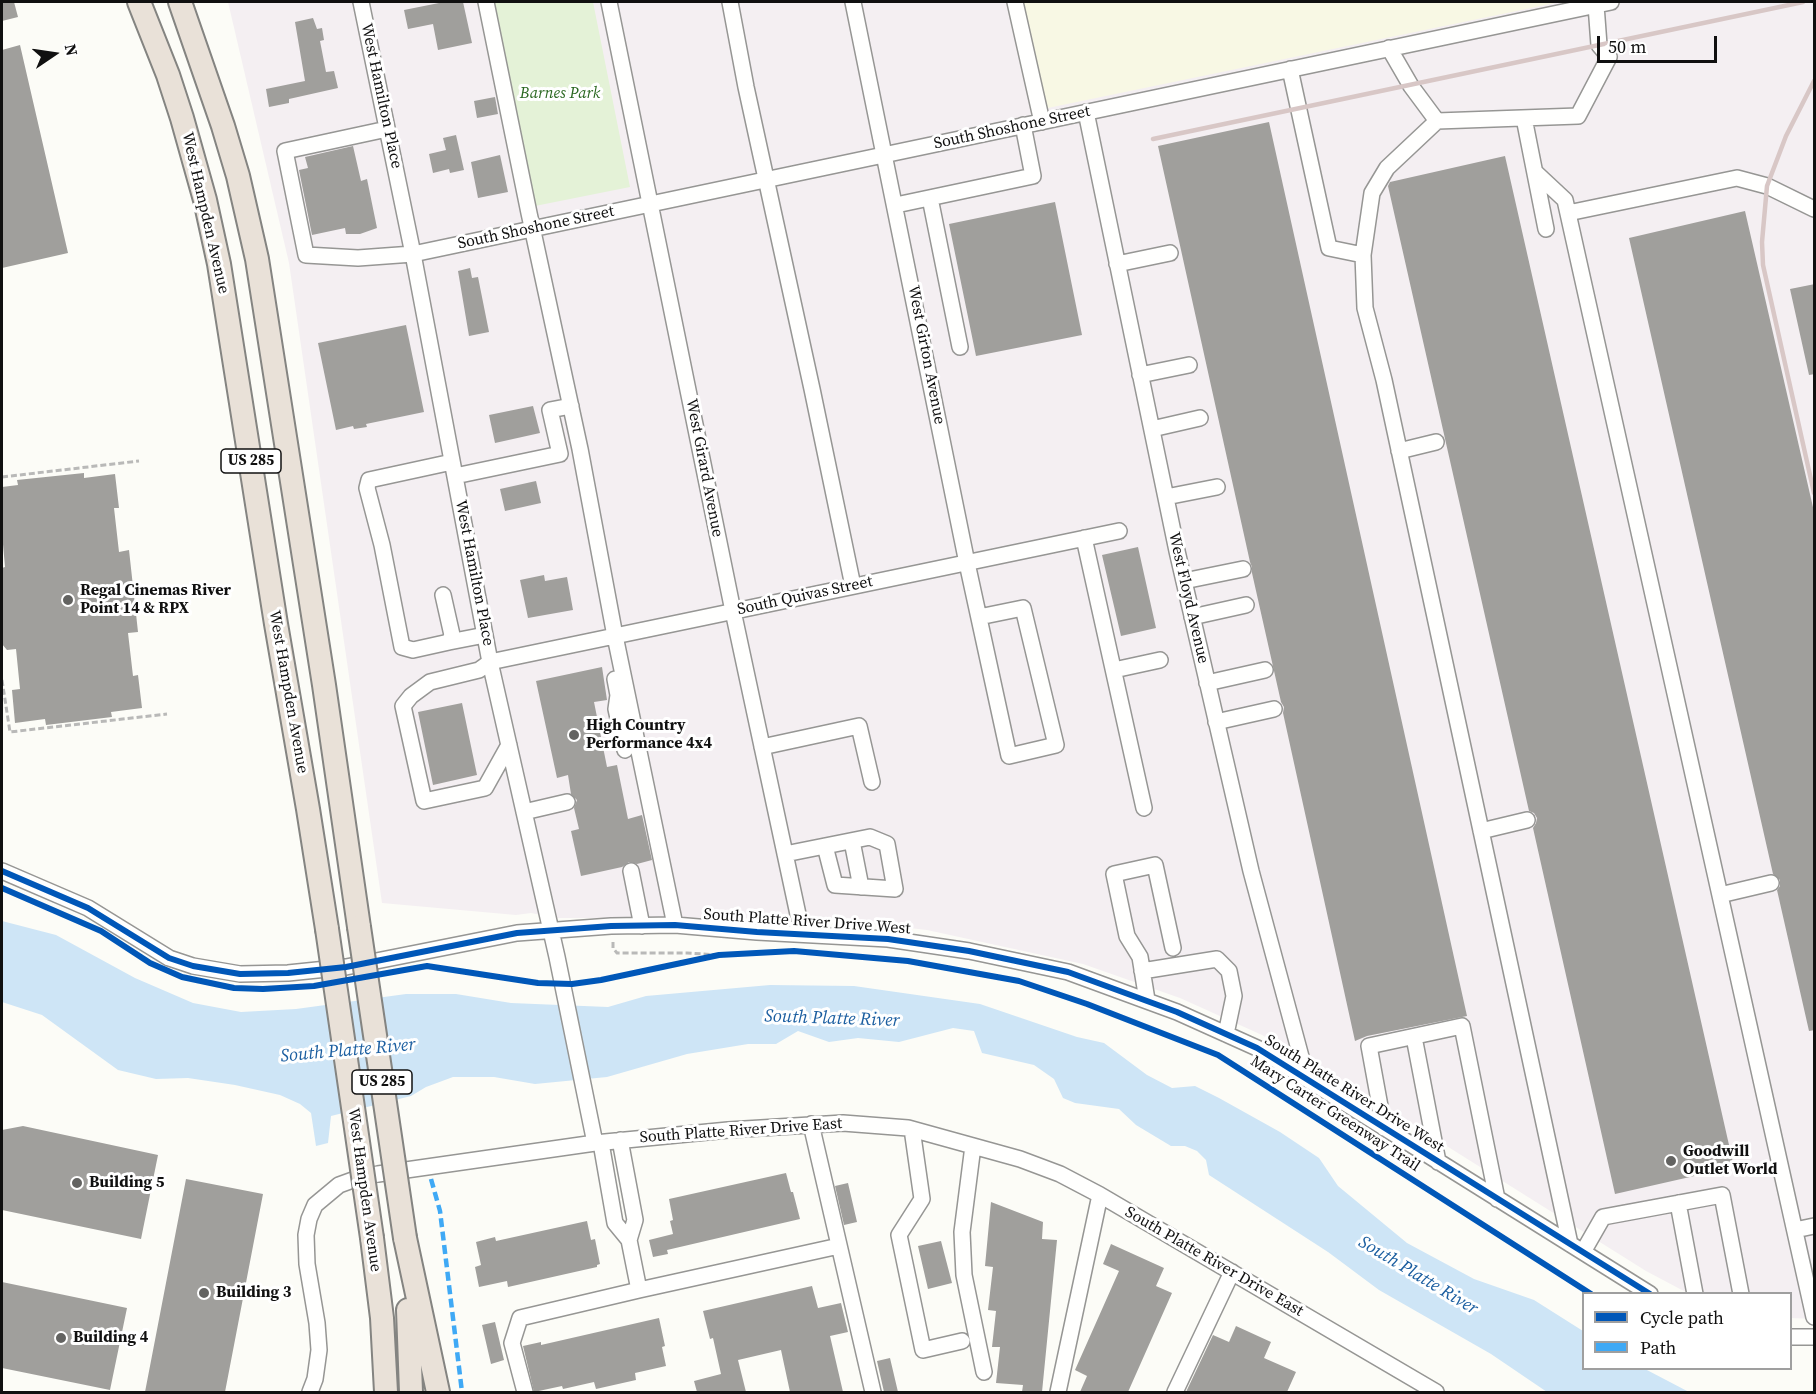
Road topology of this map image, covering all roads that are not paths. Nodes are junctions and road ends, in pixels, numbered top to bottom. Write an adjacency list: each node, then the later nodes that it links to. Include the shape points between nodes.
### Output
1 (139, 2): 103 (highway, West Hampden Avenue / US 285, bridge, via 182,118 215,243 327,929)
2 (180, 2): 104 (highway, West Hampden Avenue / US 285, bridge, via 238,176 257,259)
3 (361, 2): 17 (street, West Hamilton Place)
4 (486, 2): 26 (street)
5 (609, 2): 22 (street, West Girard Avenue)
6 (730, 2): 20 (street)
7 (853, 2): 18 (street, West Girton Avenue)
8 (1015, 2): 15 (street)
9 (1603, 3): 10 (street, South Shoshone Street); 13 (street, via 1599,45 1609,57 1578,116)
10 (1389, 48): 11 (street, South Shoshone Street); 14 (street)
11 (1290, 69): 12 (street, South Shoshone Street); 30 (street, via 1329,248)
12 (1086, 112): 15 (street, South Shoshone Street); 31 (street, West Floyd Avenue)
13 (1524, 118): 14 (street); 19 (street)
14 (1437, 121): 30 (street, via 1387,168 1372,194)
15 (1041, 122): 16 (street, South Shoshone Street)
16 (1023, 125): 18 (street, South Shoshone Street); 21 (street, via 1034,176)
17 (387, 129): 29 (street, West Hamilton Place); 29 (street, South Shoshone Street, via 285,151 304,246 306,255 358,258)
18 (885, 155): 20 (street, South Shoshone Street); 23 (street, West Girton Avenue)
19 (1535, 172): 25 (street, via 1565,200); 27 (street)
20 (767, 179): 22 (street, South Shoshone Street); 48 (street)
21 (930, 198): 23 (street); 32 (street)
22 (651, 204): 26 (street, South Shoshone Street); 51 (street, West Girard Avenue)
23 (896, 206): 45 (street, West Girton Avenue)
24 (1815, 209): 25 (street, via 1767,186 1737,178)
25 (1568, 213): 80 (street)
26 (532, 229): 29 (street, South Shoshone Street); 35 (street)
27 (1546, 229)
28 (1170, 253): 31 (street)
29 (413, 254): 40 (street, West Hamilton Place)
30 (1363, 255): 39 (street, via 1365,308)
31 (1118, 264): 34 (street, West Floyd Avenue)
32 (960, 346)
33 (1189, 364): 34 (street)
34 (1140, 375): 37 (street, West Floyd Avenue)
35 (571, 406): 40 (street, via 550,410 560,454); 55 (street)
36 (1200, 418): 37 (street)
37 (1152, 429): 42 (street, West Floyd Avenue)
38 (1437, 442): 39 (street)
39 (1399, 451): 72 (street)
40 (454, 469): 54 (street, West Hamilton Place); 56 (street, via 369,480 367,488 402,647 413,650)
41 (1217, 487): 42 (street)
42 (1166, 497): 47 (street, West Floyd Avenue)
43 (1119, 531): 44 (street, South Quivas Street)
44 (1084, 538): 45 (street, South Quivas Street); 59 (street)
45 (967, 563): 48 (street, South Quivas Street); 52 (street, West Girton Avenue)
46 (1243, 569): 47 (street)
47 (1184, 581): 53 (street, West Floyd Avenue)
48 (853, 586): 51 (street, South Quivas Street)
49 (443, 595): 56 (street, via 452,635)
50 (1245, 605): 53 (street)
51 (733, 611): 55 (street, South Quivas Street); 65 (street, West Girard Avenue)
52 (979, 617): 52 (street, West Girton Avenue, via 1009,756 1056,745 1023,608)
53 (1192, 617): 61 (street, West Floyd Avenue)
54 (485, 635): 56 (street); 58 (street, West Hamilton Place)
55 (611, 636): 58 (street, South Quivas Street); 66 (street, via 618,694 616,709); 82 (street)
56 (449, 642)
57 (1160, 660): 59 (street)
58 (490, 662): 64 (street, West Hamilton Place); 64 (street, South Quivas Street, via 479,670 430,682 403,706 424,801 485,788)
59 (1114, 670): 69 (street)
60 (1265, 670): 61 (street)
61 (1207, 683): 63 (street, West Floyd Avenue)
62 (1274, 709): 63 (street)
63 (1216, 722): 90 (street, West Floyd Avenue)
64 (509, 745): 70 (street, West Hamilton Place)
65 (762, 747): 67 (street, via 859,726); 75 (street, West Girard Avenue)
66 (625, 750)
67 (872, 782)
68 (567, 802): 70 (street)
69 (1144, 808)
70 (524, 812): 83 (street, West Hamilton Place)
71 (1527, 820): 72 (street)
72 (1481, 831): 107 (street)
73 (852, 841): 74 (street); 79 (street); 79 (street, via 870,837 887,844 895,889)
74 (825, 846): 75 (street); 79 (street, via 835,885)
75 (785, 854): 84 (street, West Girard Avenue)
76 (2, 871): 83 (street, South Platte River Drive West, via 88,908 157,951 193,966 229,973 346,967 507,935)
77 (631, 871): 81 (street)
78 (1771, 883): 80 (street)
79 (861, 886)
80 (1720, 895): 102 (street)
81 (642, 926): 82 (street, South Platte River Drive West); 83 (street, South Platte River Drive West)
82 (675, 926): 84 (street, South Platte River Drive West)
83 (551, 931): 95 (street, West Hamilton Place)
84 (802, 933): 87 (street, South Platte River Drive West, via 888,939 969,951 1068,972)
85 (1173, 948): 86 (street, via 1155,865 1114,874 1127,936 1140,957)
86 (1142, 972): 87 (street); 88 (street, via 1217,959 1229,971 1234,996)
87 (1147, 1000): 88 (street, South Platte River Drive West)
88 (1226, 1034): 90 (street, South Platte River Drive West)
89 (1414, 1036): 92 (street, via 1369,1046); 97 (street); 99 (street, via 1462,1026)
90 (1307, 1079): 92 (street, South Platte River Drive West)
91 (811, 1124): 93 (street, South Platte River Drive East); 94 (street, South Platte River Drive East); 106 (street)
92 (1384, 1128): 97 (street, South Platte River Drive West)
93 (912, 1129): 96 (street, South Platte River Drive East); 117 (street, via 922,1199 899,1235 923,1350)
94 (620, 1140): 95 (street, South Platte River Drive East); 105 (street, via 635,1220)
95 (598, 1143): 105 (street, West Hamilton Place, via 615,1223); 120 (street, South Platte River Drive East, via 361,1177 339,1185 315,1205 306,1235 319,1350)
96 (973, 1146): 98 (street, South Platte River Drive East, via 1060,1174); 118 (street, via 962,1232 964,1275)
97 (1438, 1162): 99 (street, South Platte River Drive West)
98 (1100, 1195): 108 (street, South Platte River Drive East); 127 (street)
99 (1497, 1198): 107 (street, South Platte River Drive West)
100 (1678, 1203): 107 (street, via 1603,1217); 112 (street); 113 (street, via 1722,1195)
101 (1815, 1226): 102 (street)
102 (1795, 1230): 109 (street)
103 (372, 1238): 121 (highway); 122 (highway, West Hampden Avenue / US 285)
104 (405, 1238): 123 (highway, West Hampden Avenue / US 285); 124 (highway)
105 (629, 1240): 110 (street)
106 (839, 1246): 110 (street); 126 (street)
107 (1576, 1248): 111 (street, South Platte River Drive West)
108 (1232, 1272): 119 (street, South Platte River Drive East); 128 (street)
109 (1810, 1276): 114 (street)
110 (639, 1290): 125 (street, via 520,1318 512,1343)
111 (1648, 1292)
112 (1695, 1292)
113 (1741, 1292)
114 (1815, 1317)
115 (1792, 1337): 116 (street)
116 (1815, 1337)
117 (962, 1341)
118 (984, 1372)
119 (1430, 1391)
120 (310, 1392)
121 (373, 1392)
122 (386, 1392)
123 (411, 1392)
124 (438, 1392)
125 (525, 1392)
126 (873, 1392)
127 (1058, 1392)
128 (1175, 1392)

